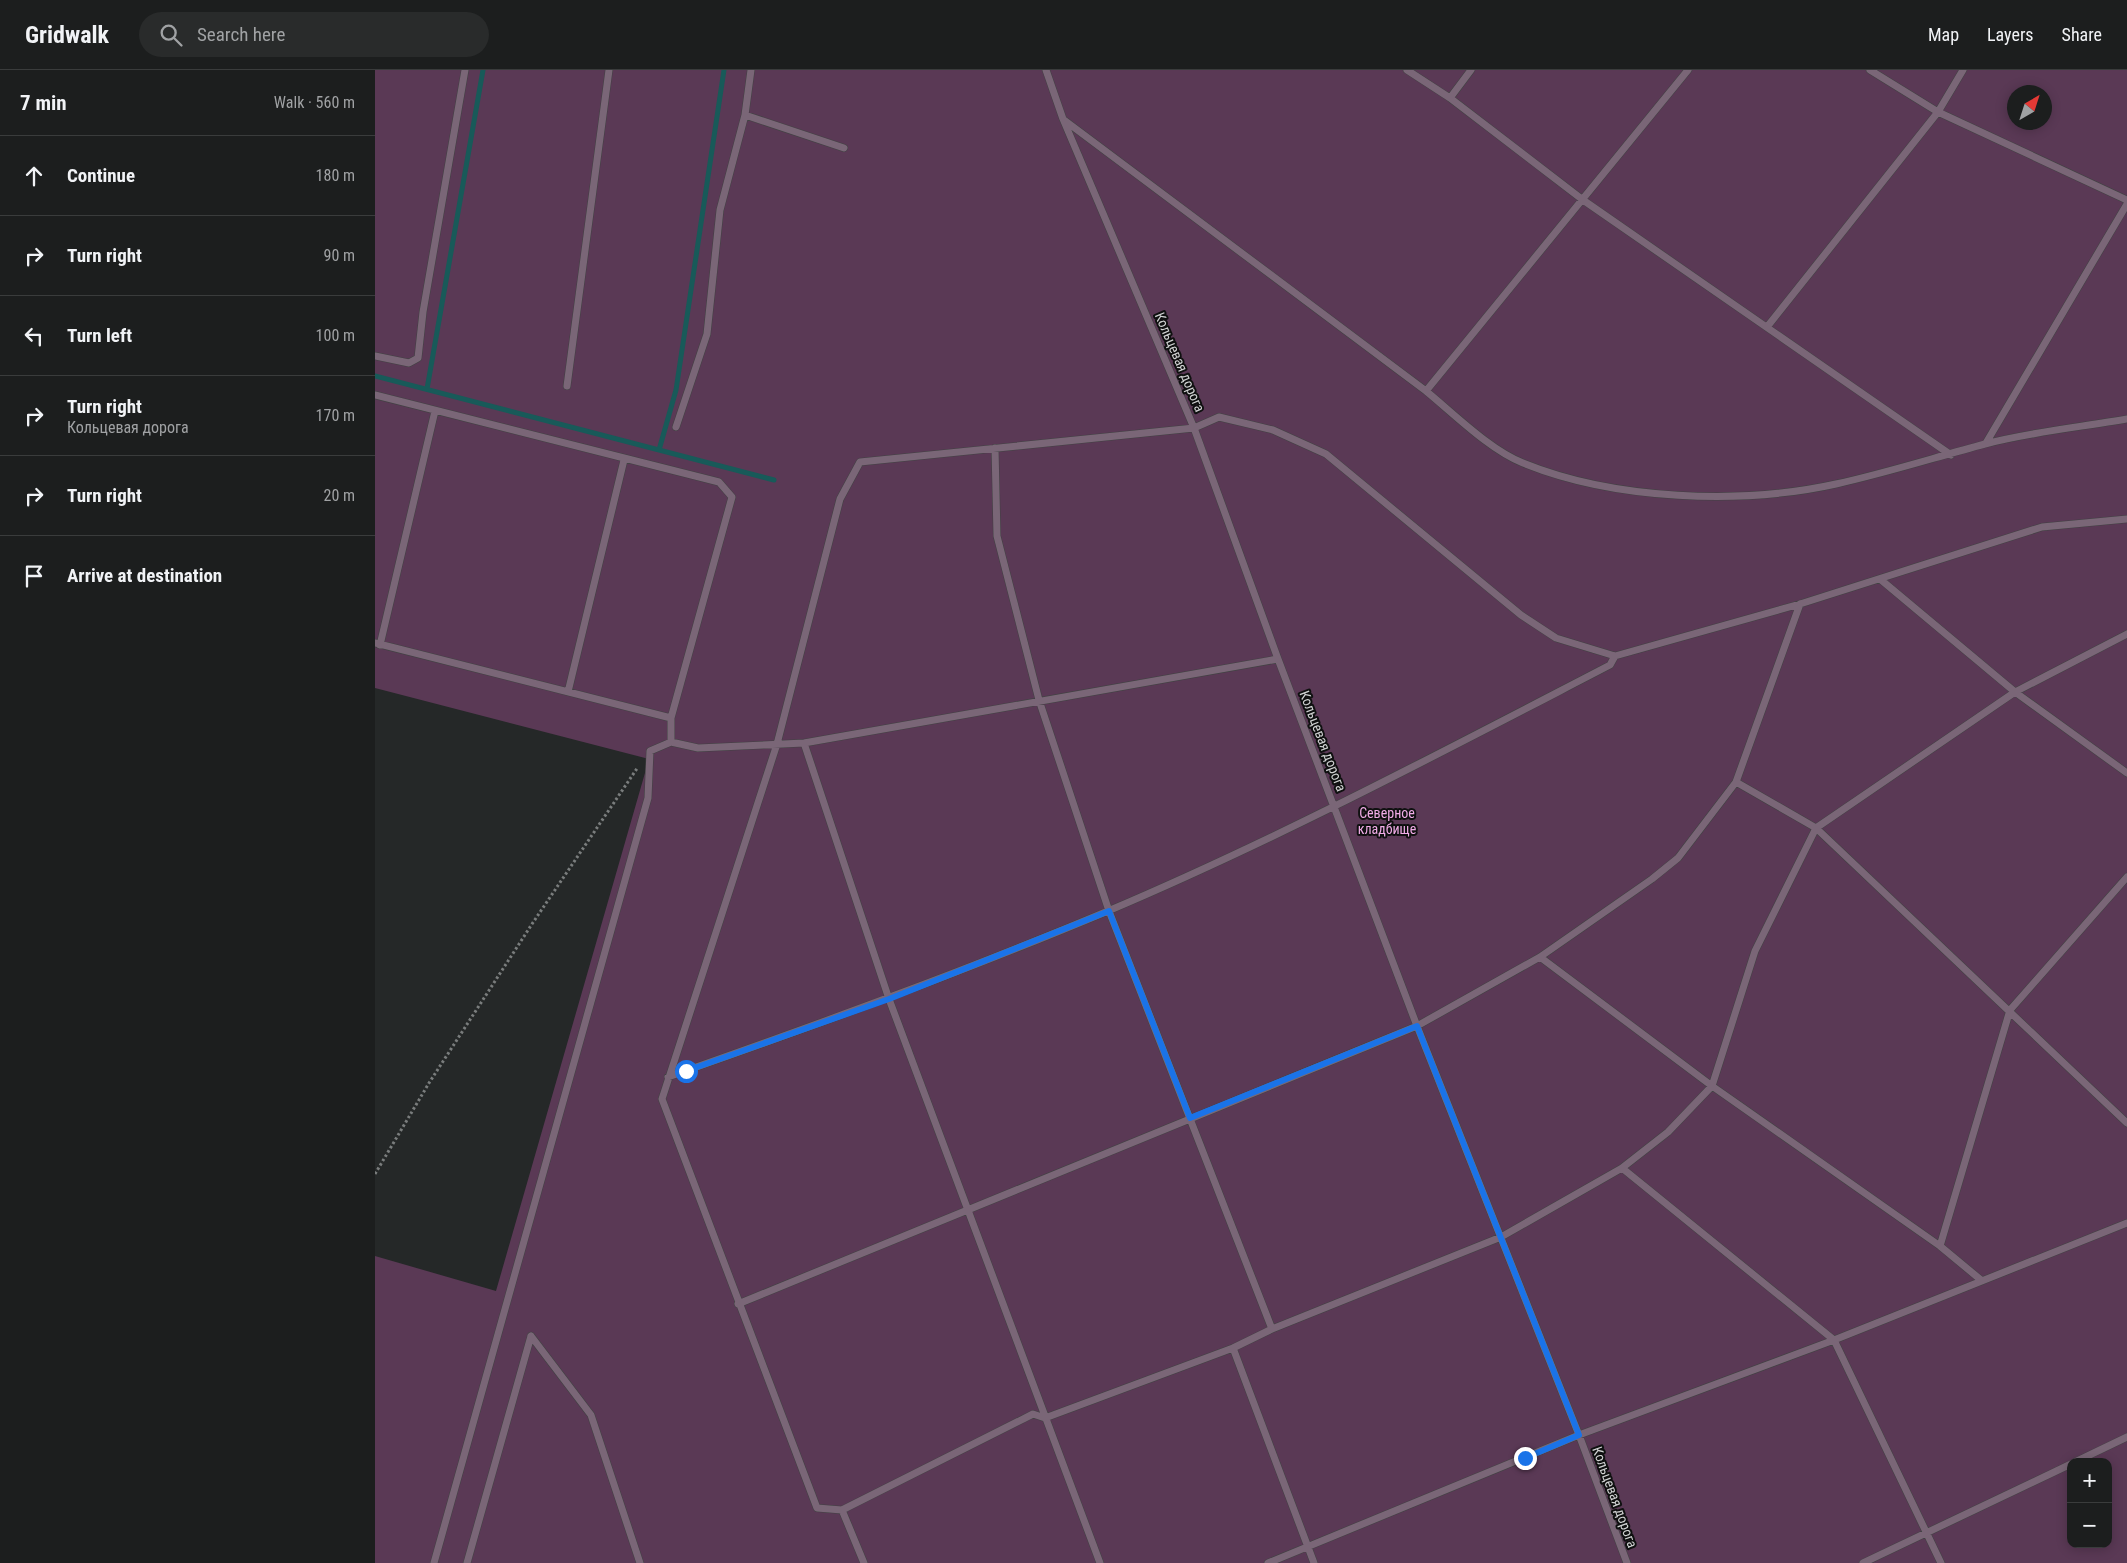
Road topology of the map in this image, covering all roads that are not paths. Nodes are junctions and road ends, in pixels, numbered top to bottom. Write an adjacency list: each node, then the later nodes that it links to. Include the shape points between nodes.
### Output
1 (465, 70): 19 (lane, via 418,358 409,363)
2 (609, 70): 20 (lane)
3 (751, 70): 12 (lane)
4 (1046, 70): 13 (lane, Кольцевая дорога)
5 (1407, 70): 10 (lane)
6 (1471, 70): 10 (lane)
7 (1688, 70): 15 (lane)
8 (1870, 70): 11 (lane)
9 (1963, 70): 11 (lane)
10 (1450, 98): 15 (lane)
11 (1938, 112): 16 (lane); 18 (lane)
12 (745, 115): 14 (lane); 25 (lane, via 720,210 707,334)
13 (1063, 119): 21 (lane); 26 (lane, Кольцевая дорога)
14 (844, 148)
15 (1583, 200): 18 (lane); 21 (lane)
16 (2127, 200)
17 (2127, 204): 27 (lane)
18 (1767, 327): 29 (lane)
19 (375, 356)
20 (567, 386)
21 (1426, 391): 29 (lane, via 1481,437 1521,462 1570,478 1635,490 1701,496 1772,495 1835,484)
22 (375, 395): 23 (lane)
23 (435, 411): 30 (lane); 35 (lane)
24 (2127, 419): 27 (lane)
25 (676, 427)
26 (1194, 428): 28 (lane); 36 (lane, via 1219,417 1273,430 1326,454 1521,614 1556,638); 37 (lane, Кольцевая дорога)
27 (1986, 443): 29 (lane)
28 (995, 448): 40 (lane, via 997,536); 44 (lane, via 860,462 840,499)
29 (1951, 455)
30 (624, 460): 38 (lane); 41 (lane, via 719,482 732,497)
31 (2127, 519): 32 (lane, via 2042,527)
32 (1880, 578): 33 (lane); 39 (lane)
33 (1800, 604): 36 (lane); 46 (lane)
34 (2127, 634): 39 (lane)
35 (377, 644): 38 (lane)
36 (1615, 656): 47 (lane, via 1609,665)
37 (1279, 659): 40 (lane); 47 (lane, Кольцевая дорога)
38 (568, 692): 41 (lane)
39 (2015, 692): 45 (lane); 48 (lane)
40 (1039, 700): 43 (lane); 50 (lane)
41 (671, 718): 42 (lane)
42 (671, 742): 44 (lane, via 698,748); 77 (lane, via 651,751 648,798)
43 (805, 743): 44 (lane); 52 (lane)
44 (777, 744): 55 (lane)
45 (2127, 773)
46 (1736, 782): 48 (lane); 51 (lane, via 1678,858)
47 (1334, 808): 50 (lane); 54 (lane, Кольцевая дорога)
48 (1816, 828): 53 (lane); 56 (lane, via 1755,951)
49 (2127, 877): 53 (lane)
50 (1109, 911): 52 (lane); 57 (lane)
51 (1540, 956): 54 (lane); 56 (lane)
52 (889, 999): 55 (lane); 60 (lane)
53 (2010, 1010): 58 (lane); 63 (lane)
54 (1417, 1026): 57 (lane); 62 (lane, Кольцевая дорога)
55 (668, 1077): 65 (lane, via 661,1099)
56 (1712, 1086): 59 (lane, via 1669,1132); 63 (lane)
57 (1190, 1118): 60 (lane); 66 (lane)
58 (2127, 1123)
59 (1622, 1168): 62 (lane); 67 (lane)
60 (969, 1211): 65 (lane); 69 (lane)
61 (2127, 1224): 64 (lane)
62 (1501, 1237): 66 (lane); 70 (lane, Кольцевая дорога)
63 (1941, 1246): 64 (lane)
64 (1981, 1280): 67 (lane)
65 (738, 1304): 74 (lane, via 817,1508)
66 (1272, 1329): 68 (lane)
67 (1834, 1340): 70 (lane); 75 (lane)
68 (1233, 1348): 69 (lane); 76 (lane)
69 (1045, 1418): 74 (lane, via 1033,1414); 81 (lane)
70 (1579, 1435): 76 (lane); 84 (lane, Кольцевая дорога)
71 (2127, 1437): 72 (lane)
72 (2083, 1458)
73 (2067, 1466): 75 (lane)
74 (842, 1510): 80 (lane)
75 (1926, 1535): 85 (lane); 86 (lane)
76 (1309, 1547): 82 (lane); 83 (lane)
77 (433, 1563)
78 (467, 1563): 79 (lane, via 531,1336 591,1415)
79 (640, 1563)
80 (863, 1563)
81 (1100, 1563)
82 (1268, 1563)
83 (1314, 1563)
84 (1627, 1563)
85 (1863, 1563)
86 (1941, 1563)

